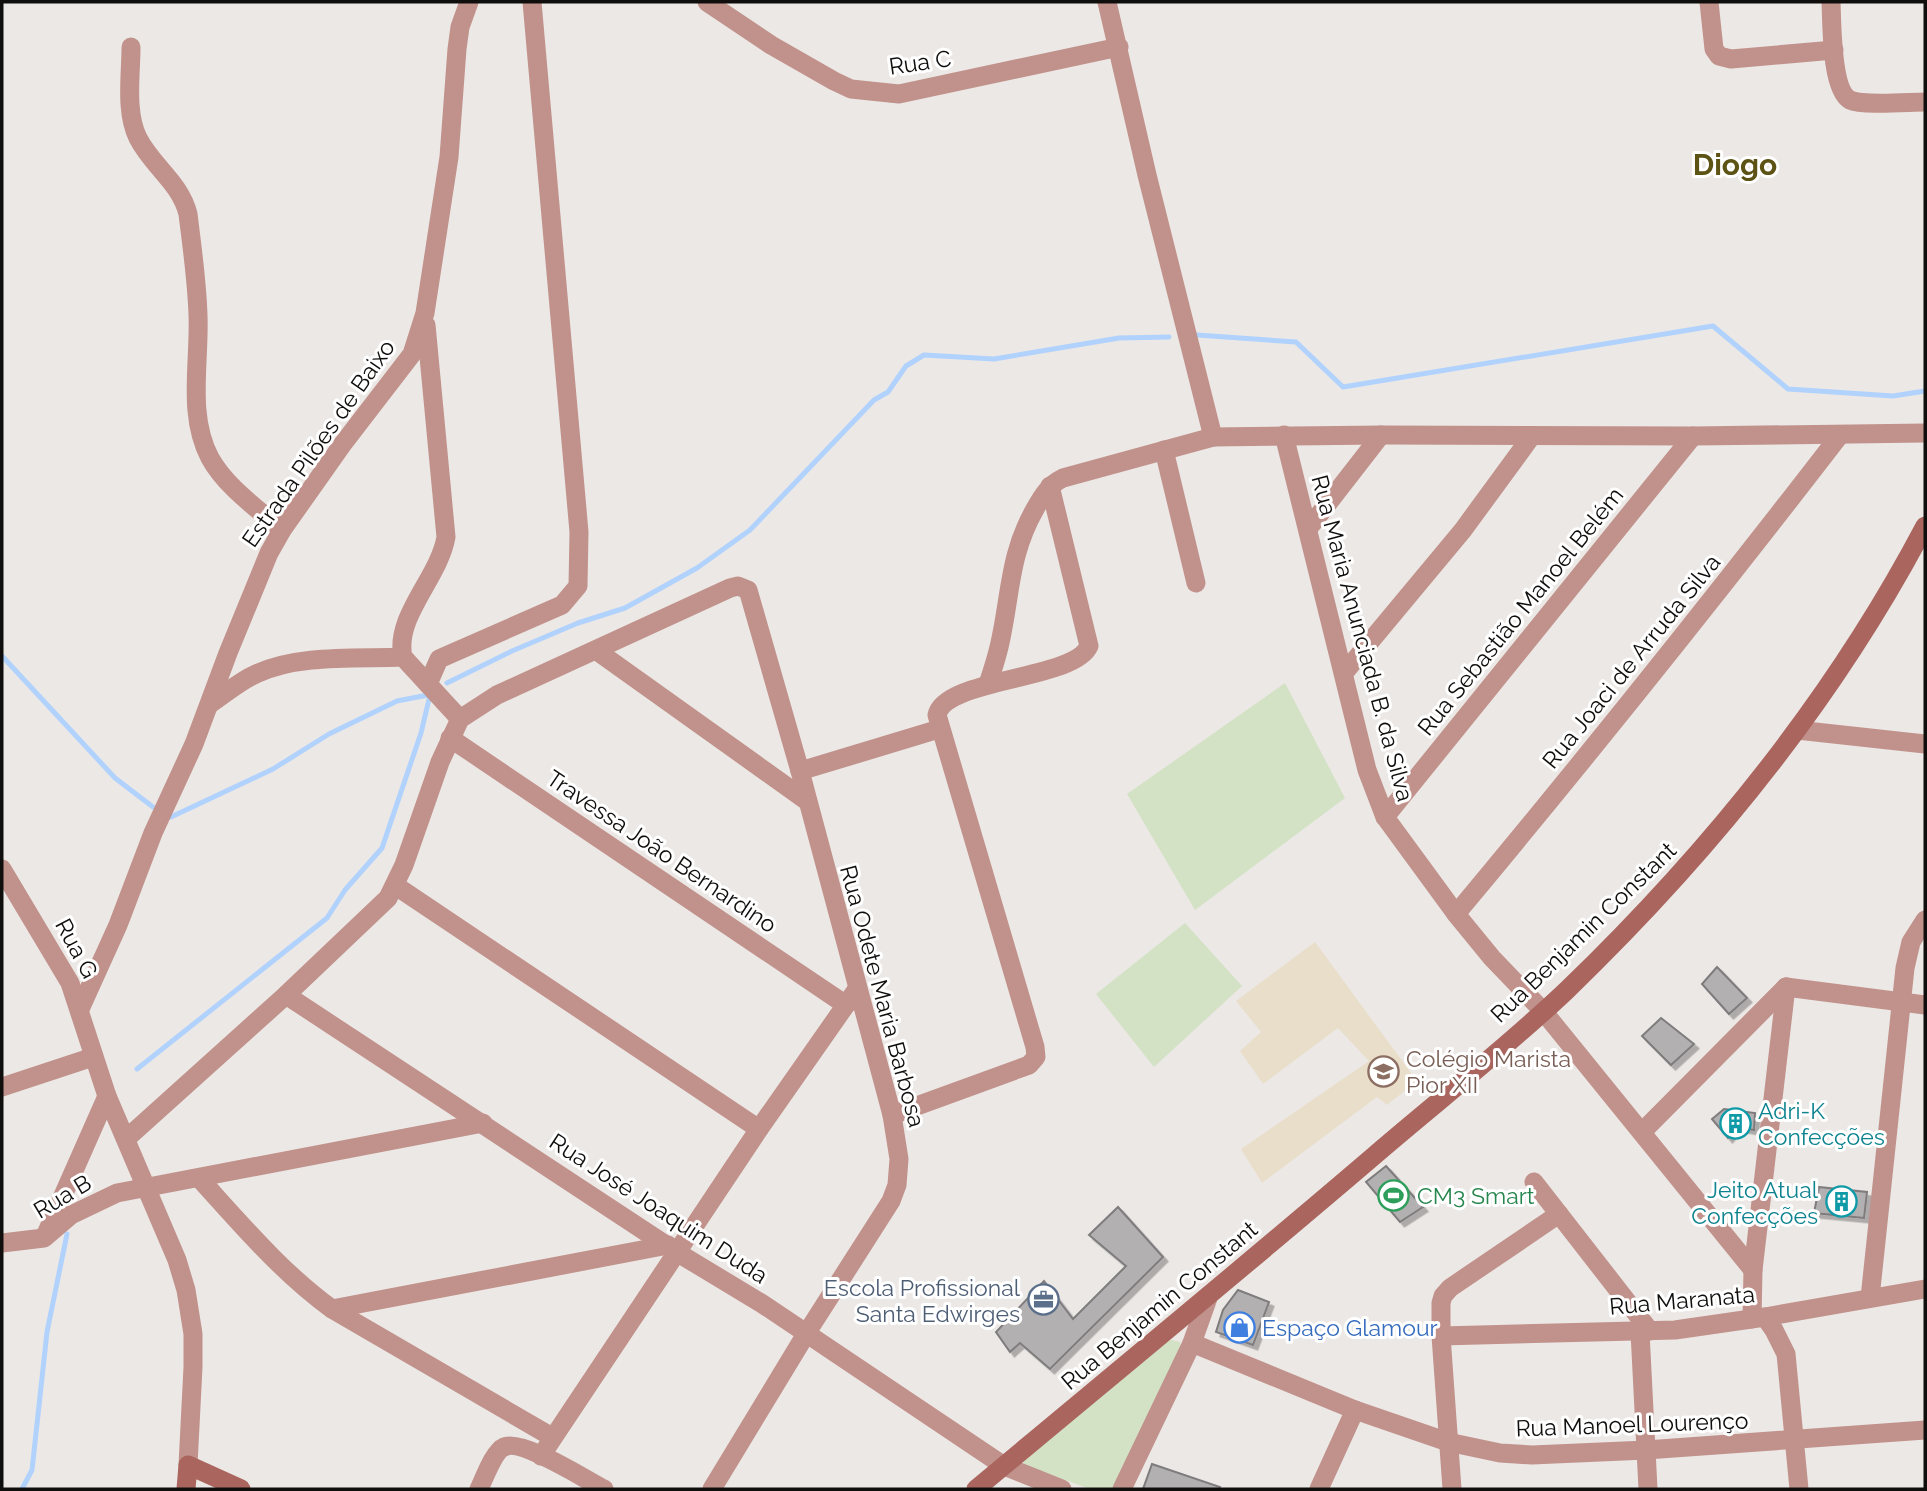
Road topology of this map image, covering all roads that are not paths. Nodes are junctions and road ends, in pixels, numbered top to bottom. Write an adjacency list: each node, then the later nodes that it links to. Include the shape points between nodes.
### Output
1 (469, 2): 11 (street, Estrada Pilões de Baixo, via 460,27 449,157)
2 (532, 2): 28 (street, via 579,532 578,586 562,605 439,659)
3 (707, 2): 8 (street, Rua C, via 834,81 871,92 899,94)
4 (1107, 2): 8 (street)
5 (1709, 2): 9 (street, via 1714,49 1719,56 1731,59)
6 (1831, 2): 9 (street)
7 (131, 47): 23 (street, via 131,115 136,135 177,187 188,214 199,318 198,418 204,442 225,480)
8 (1119, 47): 17 (street)
9 (1835, 50): 10 (street, via 1839,87 1849,100)
10 (1925, 102)
11 (425, 313): 23 (street, Estrada Pilões de Baixo, via 412,354); 26 (street, via 446,537 400,637)
12 (1925, 433): 15 (street)
13 (1284, 435): 14 (street); 17 (street); 22 (street, Rua Maria Anunciada B. da Silva)
14 (1381, 435): 18 (street); 22 (street)
15 (1840, 435): 16 (street); 41 (street, Rua Joaci de Arruda Silva, via 1731,577)
16 (1693, 436): 18 (street); 38 (street, Rua Sebastião Manoel Belém)
17 (1213, 437): 19 (street)
18 (1531, 437): 27 (street, via 1463,530)
19 (1164, 450): 20 (street); 24 (street)
20 (1049, 486): 29 (street, via 1017,547); 29 (street, via 1089,646 1072,660)
21 (1925, 526): 33 (main road, Rua Benjamin Constant, via 1882,604)
22 (1308, 529): 27 (street, Rua Maria Anunciada B. da Silva)
23 (282, 530): 30 (street, Estrada Pilões de Baixo, via 258,575)
24 (1196, 583)
25 (597, 650): 31 (street, via 497,695); 36 (street, Rua Odete Maria Barbosa, via 730,588 743,587 752,598); 37 (street)
26 (403, 657): 28 (street); 30 (street, via 283,665 253,675)
27 (1344, 673): 38 (street, Rua Maria Anunciada B. da Silva, via 1367,770)
28 (428, 684): 31 (street)
29 (988, 684): 32 (street, via 941,706)
30 (210, 704): 48 (street, Estrada Pilões de Baixo)
31 (460, 719): 34 (street)
32 (939, 729): 36 (street); 53 (street, via 1036,1058 1029,1065)
33 (1797, 730): 35 (street); 49 (main road, Rua Benjamin Constant, via 1696,857)
34 (450, 738): 40 (street); 45 (street, Travessa João Bernardino)
35 (1925, 744)
36 (800, 771): 37 (street, Rua Odete Maria Barbosa)
37 (807, 800): 45 (street, Rua Odete Maria Barbosa)
38 (1385, 817): 41 (street, Rua Maria Anunciada B. da Silva)
39 (2, 869): 48 (street, Rua G, via 63,968)
40 (396, 886): 44 (street); 55 (street)
41 (1456, 914): 49 (street, Rua Maria Anunciada B. da Silva)
42 (1925, 920): 46 (street, via 1912,943)
43 (1786, 987): 46 (street); 56 (street); 65 (street)
44 (286, 995): 54 (street, Rua José Joaquim Duda); 57 (street)
45 (851, 997): 53 (street, Rua Odete Maria Barbosa); 55 (street)
46 (1900, 1002): 47 (street); 68 (street)
47 (1925, 1005)
48 (80, 1009): 50 (street, Rua G)
49 (1543, 1011): 56 (street, Rua Maria Anunciada B. da Silva); 67 (main road, Rua Benjamin Constant)
50 (93, 1057): 51 (street); 52 (street, Rua G)
51 (2, 1087)
52 (107, 1096): 57 (street, Rua G); 62 (street)
53 (892, 1115): 72 (street, Rua Odete Maria Barbosa, via 899,1159 891,1201)
54 (482, 1124): 58 (street, Rua B); 64 (street, Rua José Joaquim Duda)
55 (759, 1129): 64 (street)
56 (1642, 1132): 65 (street, Rua Maria Anunciada B. da Silva)
57 (126, 1139): 60 (street, Rua G)
58 (199, 1178): 60 (street, Rua B); 69 (street, via 286,1272)
59 (1534, 1182): 61 (street)
60 (147, 1188): 62 (street, Rua B, via 102,1198 71,1215); 82 (street, Rua G, via 171,1243 190,1312 193,1367)
61 (1559, 1214): 71 (street); 73 (street, via 1450,1288 1441,1303)
62 (44, 1238): 63 (street, Rua B)
63 (2, 1243)
64 (673, 1249): 69 (street); 72 (street, Rua José Joaquim Duda); 77 (street)
65 (1753, 1269): 70 (street)
66 (1925, 1289): 68 (street, Rua Maranata)
67 (1208, 1298): 74 (street); 83 (main road, Rua Benjamin Constant)
68 (1870, 1298): 70 (street, Rua Maranata)
69 (332, 1309): 77 (street)
70 (1758, 1318): 71 (street, Rua Maranata); 79 (street, via 1774,1330 1786,1354)
71 (1645, 1332): 73 (street, Rua Maranata); 80 (street)
72 (806, 1334): 83 (street, Rua José Joaquim Duda); 88 (street, Rua Odete Maria Barbosa)
73 (1441, 1336): 78 (street)
74 (1192, 1343): 75 (street, Rua Manoel Lourenço); 91 (street)
75 (1356, 1410): 78 (street, Rua Manoel Lourenço); 92 (street)
76 (1925, 1430): 79 (street, Rua Manoel Lourenço)
77 (552, 1437): 81 (street)
78 (1448, 1441): 80 (street, Rua Manoel Lourenço, via 1532,1455); 93 (street)
79 (1795, 1441): 80 (street, Rua Manoel Lourenço); 95 (street)
80 (1646, 1450): 94 (street)
81 (541, 1456): 86 (street, via 523,1447 505,1446); 87 (street)
82 (188, 1465): 84 (main road); 85 (main road)
83 (1004, 1466): 89 (main road, Rua Benjamin Constant); 90 (street, Rua José Joaquim Duda)
84 (186, 1489)
85 (241, 1489)
86 (479, 1489)
87 (604, 1489)
88 (712, 1489)
89 (976, 1489)
90 (1062, 1489)
91 (1122, 1489)
92 (1319, 1489)
93 (1452, 1489)
94 (1648, 1489)
95 (1799, 1489)

